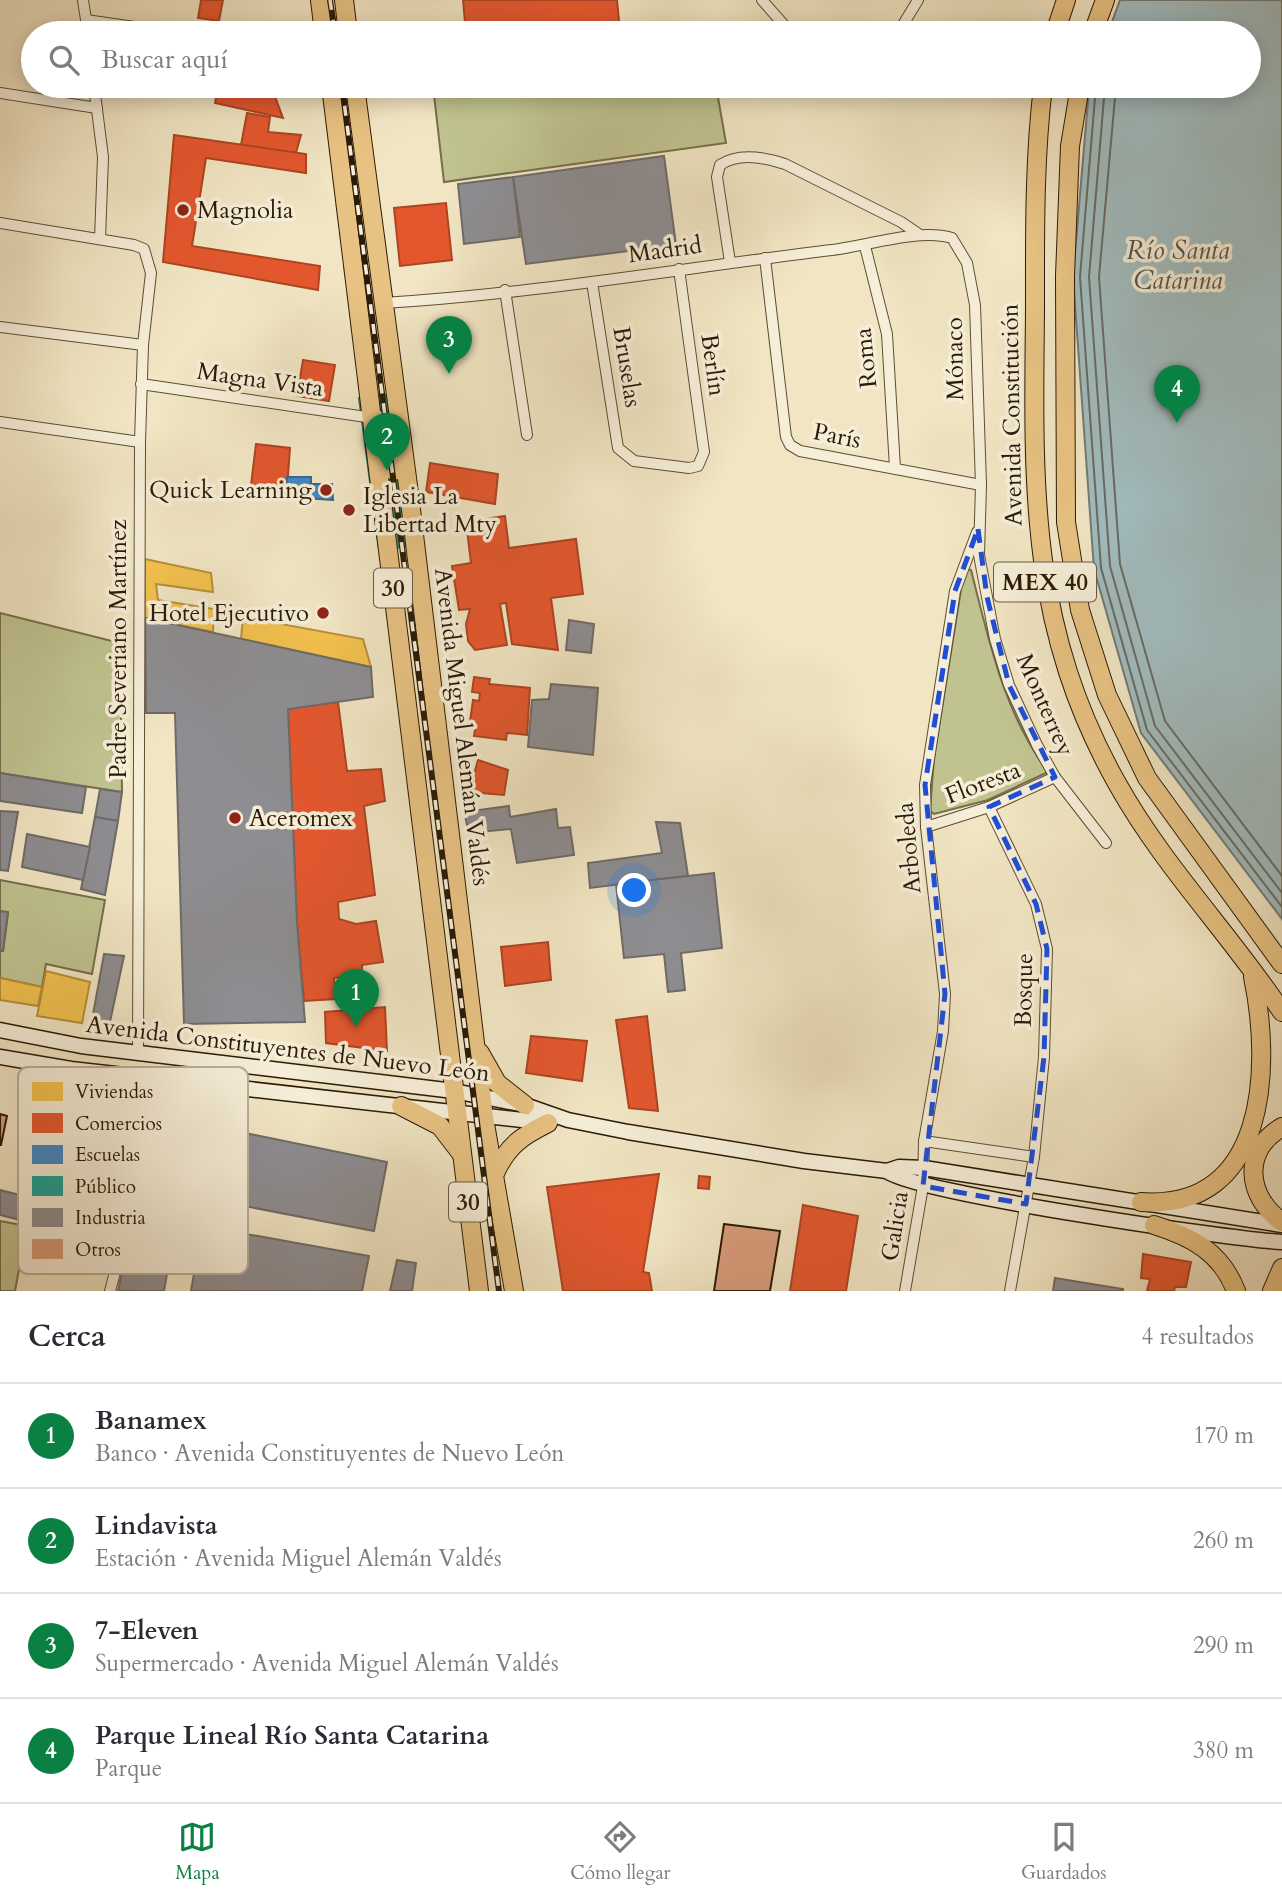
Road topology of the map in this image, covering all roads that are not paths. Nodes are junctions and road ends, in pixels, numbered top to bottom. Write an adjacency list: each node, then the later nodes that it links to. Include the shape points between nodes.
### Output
1 (83, 0): 10 (street)
2 (320, 0): 12 (highway)
3 (344, 0): 13 (highway)
4 (908, 0): 9 (street)
5 (918, 0): 9 (street)
6 (1066, 0): 16 (highway)
7 (1105, 0): 17 (highway)
8 (765, 3): 14 (street)
9 (910, 15): 15 (street)
10 (86, 20): 11 (street)
11 (93, 21)
12 (323, 21)
13 (345, 21)
14 (781, 21)
15 (906, 21)
16 (1059, 21)
17 (1097, 21)
18 (0, 93): 19 (street)
19 (21, 96)
20 (32, 98): 27 (street)
21 (96, 98): 27 (street)
22 (333, 98): 28 (highway, Avenida Miguel Alemán Valdés / 30)
23 (340, 98): 28 (highway)
24 (357, 98): 40 (highway, Avenida Miguel Alemán Valdés / 30)
25 (1042, 98): 59 (highway, Avenida Constitución / MEX 40, via 1033,470 1048,601 1076,695 1117,783 1170,865)
26 (1078, 98): 58 (highway, MEX 40, via 1070,146 1065,276 1066,522 1080,610 1107,695 1147,778)
27 (97, 108): 32 (street, via 103,157)
28 (335, 117): 30 (highway, Avenida Miguel Alemán Valdés / 30)
29 (0, 223): 32 (street)
30 (350, 231): 40 (highway, via 360,247 368,290); 44 (highway, Avenida Miguel Alemán Valdés / 30)
31 (920, 235): 33 (street, Madrid); 34 (street, Madrid); 36 (street, via 785,164 738,157 720,165 717,177)
32 (100, 239): 42 (street, Padre Severiano Martínez, via 144,249 151,273)
33 (952, 239): 51 (street, Mónaco, via 967,263 975,305)
34 (865, 246): 35 (street, Madrid); 50 (street, Roma, via 887,334)
35 (765, 258): 36 (street, Madrid); 50 (street, París, via 790,445 800,451)
36 (730, 262): 37 (street, Madrid)
37 (679, 269): 38 (street, Madrid); 49 (street, Berlín, via 704,453 698,466 689,468)
38 (592, 282): 39 (street, Madrid); 49 (street, Bruselas, via 618,448)
39 (505, 290): 40 (street, Madrid); 47 (street)
40 (383, 303): 44 (highway, via 373,328 376,364); 52 (highway, Avenida Miguel Alemán Valdés / 30)
41 (0, 327): 42 (street)
42 (143, 345): 43 (street, Padre Severiano Martínez)
43 (141, 384): 45 (street, Magna Vista); 48 (street, Padre Severiano Martínez)
44 (371, 394): 45 (highway, Avenida Miguel Alemán Valdés / 30)
45 (373, 418): 52 (highway, via 385,425 397,484); 67 (highway, Avenida Miguel Alemán Valdés / 30)
46 (0, 422): 48 (street)
47 (527, 435)
48 (140, 442): 63 (street, Padre Severiano Martínez)
49 (625, 457)
50 (895, 468): 51 (street, París)
51 (981, 485): 53 (street, Monterrey)
52 (409, 493): 62 (highway, Avenida Miguel Alemán Valdés / 30)
53 (978, 529): 54 (street, Monterrey, via 1001,662); 56 (street, Arboleda, via 952,604 925,785)
54 (1055, 777): 55 (street, Floresta); 57 (street, Monterrey)
55 (989, 807): 56 (street, Floresta); 78 (street, Bosque, via 1036,904 1047,949 1044,1057)
56 (926, 827): 76 (street, Arboleda, via 945,994)
57 (1107, 842)
58 (1282, 964)
59 (1251, 966): 60 (highway, Avenida Constitución / MEX 40); 84 (highway, via 1262,1039 1258,1091 1241,1155 1219,1182 1199,1195 1177,1202)
60 (1282, 1012)
61 (0, 1030): 63 (main road, Avenida Constituyentes de Nuevo León)
62 (476, 1044): 68 (highway, Avenida Miguel Alemán Valdés / 30); 69 (highway, via 497,1083)
63 (138, 1052): 67 (main road, Avenida Constituyentes de Nuevo León)
64 (0, 1057): 65 (main road, Avenida Constituyentes de Nuevo León)
65 (59, 1067)
66 (248, 1088): 70 (main road, Avenida Constituyentes de Nuevo León)
67 (454, 1091): 68 (main road, Avenida Constituyentes de Nuevo León); 71 (highway, Avenida Miguel Alemán Valdés / 30)
68 (482, 1097): 69 (main road, Avenida Constituyentes de Nuevo León); 72 (highway, Avenida Miguel Alemán Valdés / 30)
69 (525, 1104): 73 (main road, Avenida Constituyentes de Nuevo León)
70 (401, 1106): 71 (main road, Avenida Constituyentes de Nuevo León); 77 (highway, via 440,1126)
71 (456, 1114): 72 (main road, Avenida Constituyentes de Nuevo León); 77 (highway, Avenida Miguel Alemán Valdés / 30)
72 (484, 1118): 74 (main road, Avenida Constituyentes de Nuevo León); 81 (highway, Avenida Miguel Alemán Valdés / 30)
73 (568, 1120): 74 (main road, Avenida Constituyentes de Nuevo León); 80 (main road, Avenida Constituyentes de Nuevo León)
74 (548, 1123): 81 (highway, via 515,1141)
75 (1282, 1127): 86 (highway, via 1261,1146 1252,1171 1258,1198)
76 (924, 1141): 78 (street); 79 (street, Arboleda)
77 (462, 1155): 92 (highway, Avenida Miguel Alemán Valdés / 30)
78 (1034, 1157): 82 (street, Bosque)
79 (924, 1168): 80 (main road, Avenida Constituyentes de Nuevo León); 82 (main road, Avenida Constituyentes de Nuevo León); 83 (street, Galicia)
80 (887, 1171): 83 (main road, Avenida Constituyentes de Nuevo León, via 897,1179)
81 (495, 1173): 93 (highway, Avenida Miguel Alemán Valdés / 30)
82 (1029, 1184): 84 (main road, Avenida Constituyentes de Nuevo León); 85 (street, Bosque)
83 (923, 1186): 85 (main road, Avenida Constituyentes de Nuevo León); 94 (street, Galicia)
84 (1141, 1202): 86 (main road, Avenida Constituyentes de Nuevo León)
85 (1026, 1204): 87 (main road, Avenida Constituyentes de Nuevo León); 95 (street, Bosque)
86 (1282, 1224)
87 (1154, 1225): 88 (main road, Avenida Constituyentes de Nuevo León); 96 (highway, via 1191,1238 1212,1253)
88 (1282, 1242)
89 (1282, 1268): 97 (highway)
90 (114, 1274): 91 (street)
91 (110, 1291)
92 (480, 1291)
93 (514, 1291)
94 (905, 1291)
95 (1010, 1291)
96 (1236, 1291)
97 (1272, 1291)

